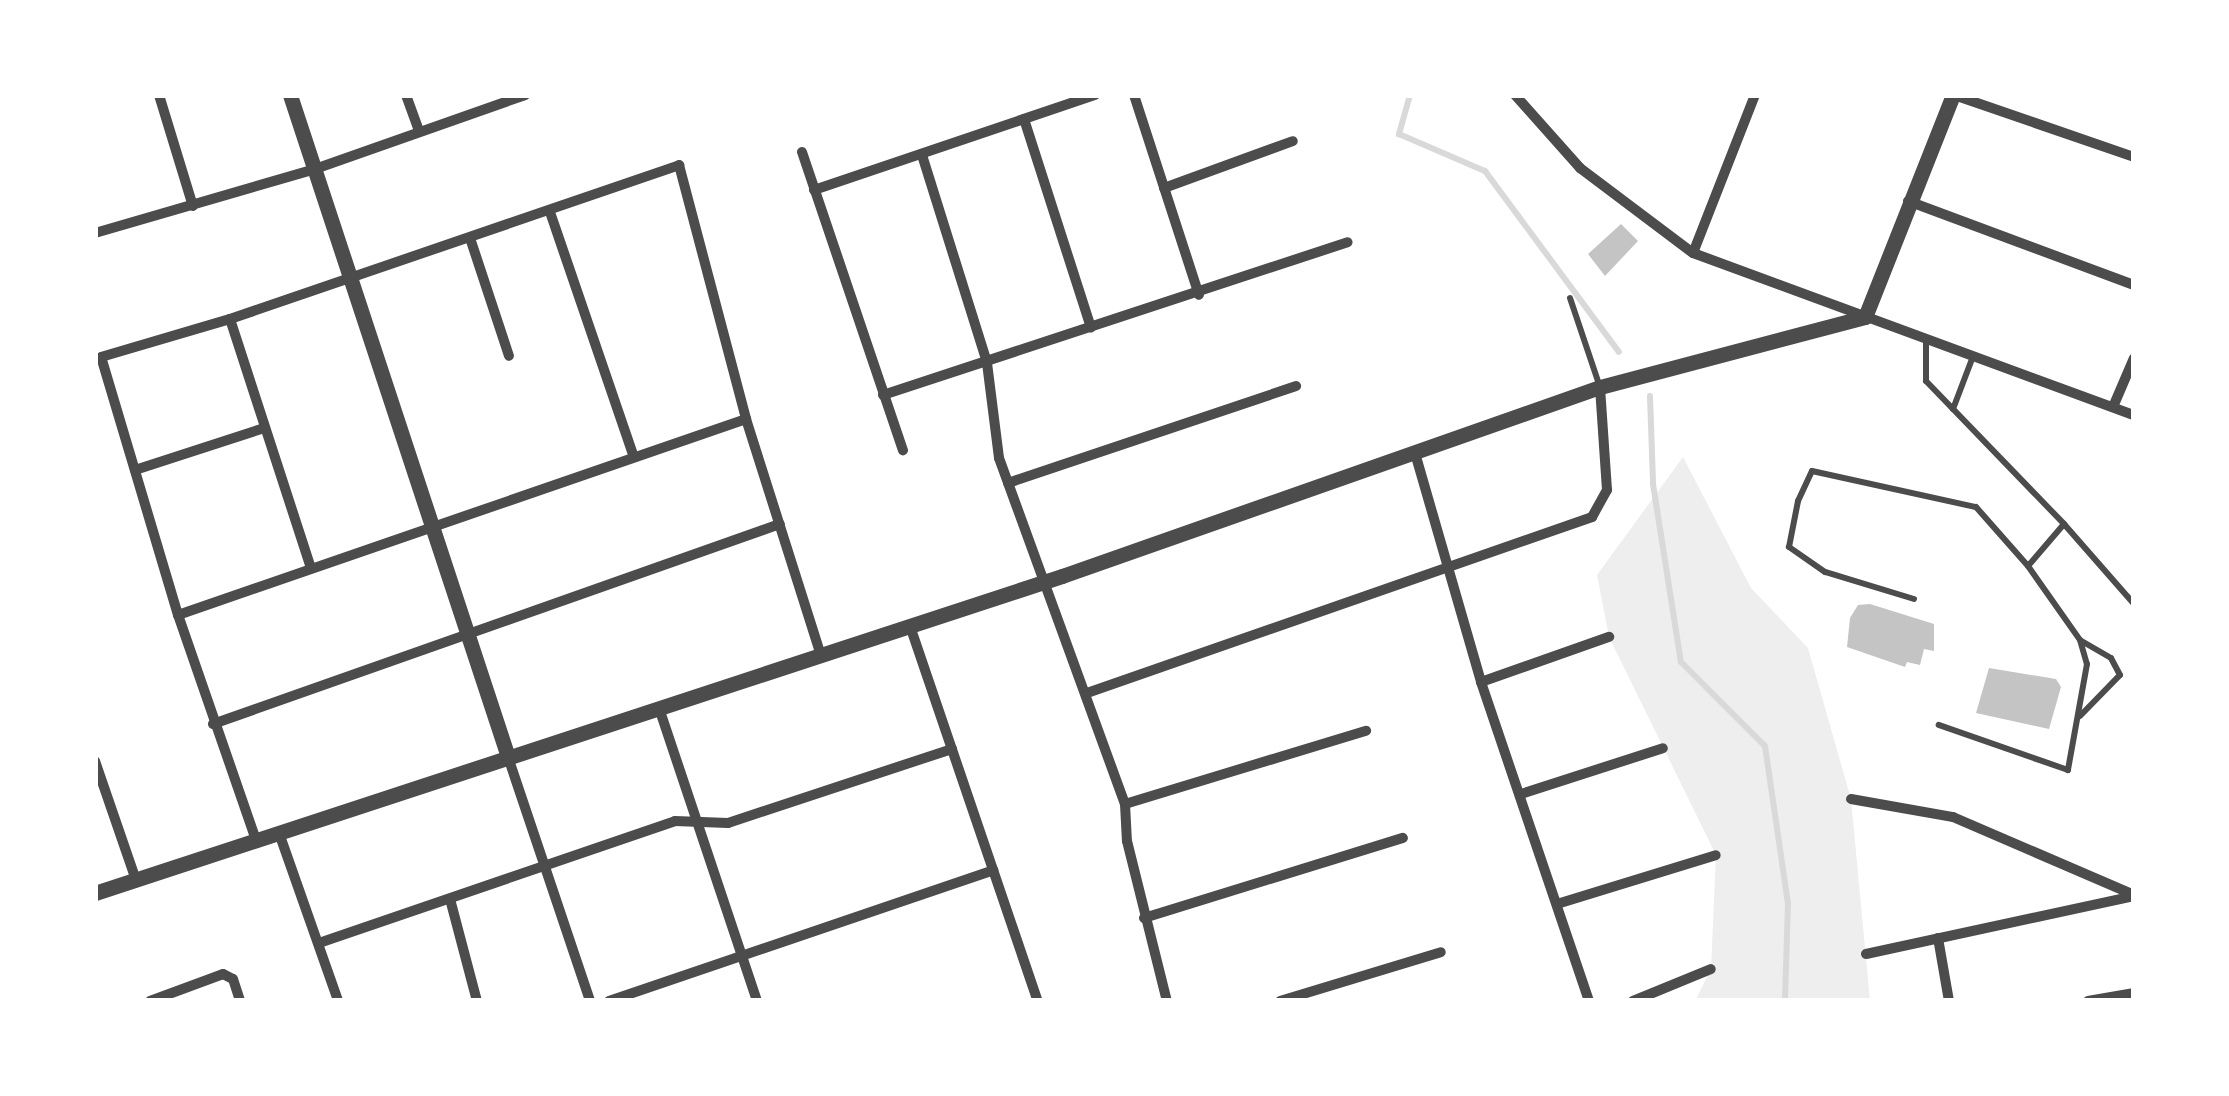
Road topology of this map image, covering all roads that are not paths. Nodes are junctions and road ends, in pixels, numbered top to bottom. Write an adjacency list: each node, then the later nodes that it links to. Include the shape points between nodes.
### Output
1 (159, 95): 20 (street)
2 (290, 95): 16 (street)
3 (406, 95): 11 (street)
4 (525, 95): 11 (street)
5 (1095, 95): 10 (street)
6 (1134, 95): 17 (street)
7 (1515, 95): 25 (street, via 1580,168)
8 (1755, 95): 25 (street)
9 (1954, 95): 15 (street); 19 (street)
10 (1024, 119): 14 (street); 32 (street)
11 (419, 131): 16 (street)
12 (1293, 141): 17 (street)
13 (802, 152): 18 (street)
14 (922, 155): 18 (street); 37 (street)
15 (2134, 158)
16 (315, 170): 20 (street); 26 (street)
17 (1164, 188): 28 (street)
18 (814, 190): 40 (street)
19 (1908, 201): 27 (street); 30 (street)
20 (193, 206): 22 (street)
21 (550, 212): 23 (street); 44 (street, via 678,165); 48 (street)
22 (95, 233)
23 (470, 238): 26 (street); 34 (street)
24 (1346, 242): 28 (street)
25 (1693, 253): 30 (street)
26 (350, 278): 31 (street); 51 (street)
27 (2134, 286)
28 (1199, 294): 32 (street)
29 (1570, 298): 39 (lane)
30 (1865, 317): 33 (street); 39 (street)
31 (230, 319): 45 (street); 49 (street, via 101,357)
32 (1091, 328): 37 (street)
33 (1926, 343): 36 (street); 42 (lane, via 1926,382)
34 (509, 356)
35 (2134, 358): 41 (street)
36 (1972, 359): 41 (street); 42 (lane)
37 (987, 364): 40 (street); 50 (street, via 991,419)
38 (1296, 386): 50 (street)
39 (1600, 387): 47 (street); 56 (street, via 1607,490 1592,517)
40 (883, 395): 46 (street)
41 (2113, 407): 43 (street)
42 (1953, 409): 53 (lane)
43 (2134, 415)
44 (746, 419): 48 (street); 52 (street)
45 (264, 428): 49 (street); 54 (street)
46 (902, 450)
47 (1415, 453): 56 (street); 57 (street)
48 (634, 456): 51 (street)
49 (135, 470): 60 (street)
50 (1008, 483): 57 (street)
51 (432, 524): 54 (street); 62 (street)
52 (780, 524): 62 (street); 65 (street)
53 (2064, 524): 55 (lane); 59 (lane)
54 (310, 565): 60 (street)
55 (2028, 566): 58 (lane, via 1976,508 1812,472 1789,548 1825,572); 64 (lane)
56 (1449, 571): 66 (street); 67 (street)
57 (1044, 582): 61 (street); 67 (street)
58 (1914, 599)
59 (2134, 604)
60 (178, 614): 70 (street)
61 (910, 626): 65 (street); 73 (street)
62 (468, 634): 70 (street); 75 (street)
63 (1610, 637): 66 (street)
64 (2080, 640): 69 (lane, via 2087,664); 69 (lane, via 2111,658 2120,675)
65 (822, 655): 68 (street)
66 (1482, 682): 77 (street)
67 (1087, 693): 79 (street)
68 (659, 708): 75 (street); 80 (street)
69 (2080, 716): 71 (lane, via 2074,765 2060,772)
70 (213, 724): 83 (street)
71 (1939, 724)
72 (1366, 730): 79 (street)
73 (952, 748): 80 (street, via 728,823); 86 (street)
74 (1664, 748): 77 (street)
75 (508, 758): 81 (street); 85 (street)
76 (95, 761): 87 (street)
77 (1521, 794): 91 (street)
78 (1851, 799): 89 (street, via 1953,817)
79 (1125, 804): 92 (street)
80 (700, 822): 85 (street, via 675,821); 97 (street)
81 (279, 833): 83 (street); 94 (street)
82 (1403, 838): 92 (street)
83 (256, 840): 87 (street)
84 (1716, 855): 91 (street)
85 (546, 862): 90 (street); 104 (street)
86 (993, 870): 97 (street); 107 (street)
87 (136, 880): 88 (street)
88 (95, 893)
89 (2134, 895): 93 (street)
90 (450, 898): 94 (street); 103 (street)
91 (1558, 904): 110 (street)
92 (1144, 918): 108 (street)
93 (1938, 938): 96 (street); 112 (street)
94 (318, 944): 102 (street)
95 (1440, 952): 109 (street)
96 (1866, 954)
97 (743, 960): 105 (street); 106 (street)
98 (1711, 969): 111 (street)
99 (2134, 992): 113 (street)
100 (150, 1001): 101 (street, via 223,974 233,980)
101 (240, 1001)
102 (338, 1001)
103 (476, 1001)
104 (590, 1001)
105 (609, 1001)
106 (757, 1001)
107 (1038, 1001)
108 (1167, 1001)
109 (1280, 1001)
110 (1589, 1001)
111 (1633, 1001)
112 (1949, 1001)
113 (2088, 1001)

